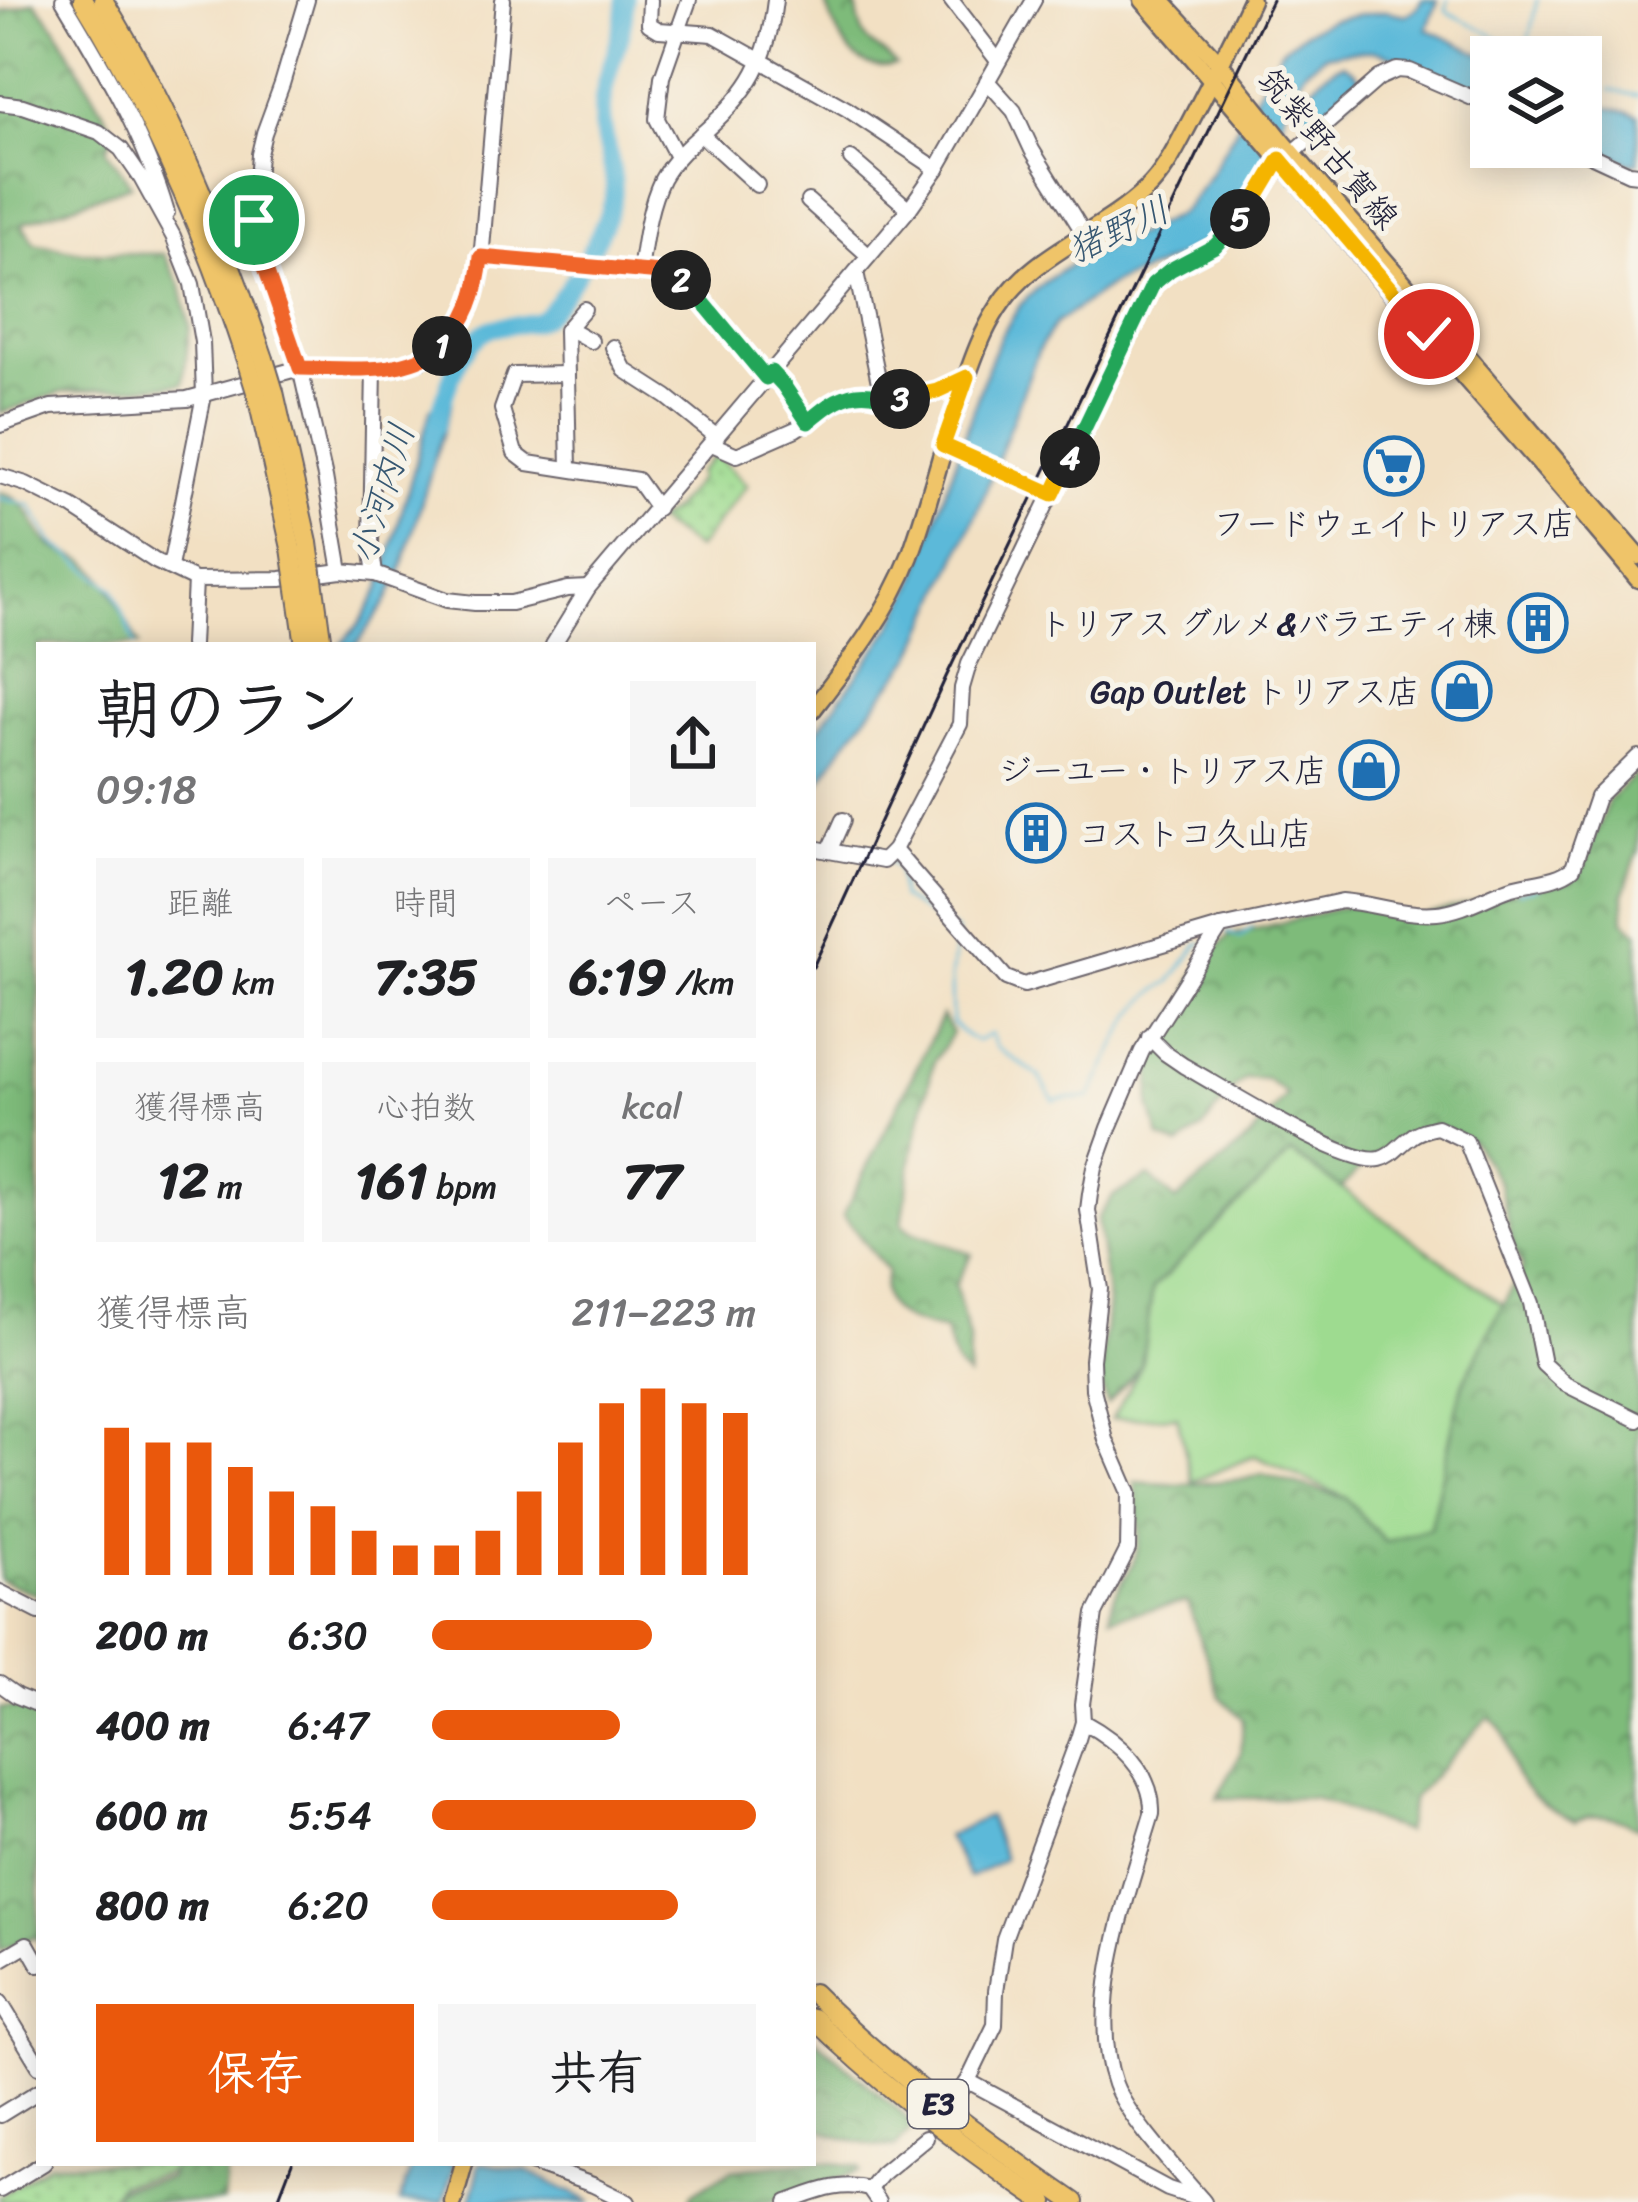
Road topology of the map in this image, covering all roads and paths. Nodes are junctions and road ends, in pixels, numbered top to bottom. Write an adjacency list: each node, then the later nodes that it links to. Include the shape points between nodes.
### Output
1 (62, 0): 32 (street, via 151,163)
2 (83, 0): 41 (highway, via 178,178)
3 (103, 0): 41 (highway, via 194,172 231,262)
4 (307, 0): 42 (street, via 263,133 254,220)
5 (503, 0): 34 (street)
6 (650, 0): 14 (street, via 649,24)
7 (689, 0): 14 (street)
8 (775, 0): 16 (street)
9 (951, 0): 15 (street)
10 (1034, 0): 15 (street)
11 (1143, 0): 17 (main road, 筑紫野古賀線)
12 (1161, 0): 17 (main road, 筑紫野古賀線)
13 (1251, 0): 17 (main road)
14 (677, 31): 16 (street, via 713,34); 23 (street, via 657,119)
15 (998, 62): 18 (street)
16 (761, 63): 21 (street, via 733,106); 26 (street)
17 (1217, 72): 22 (main road, 筑紫野古賀線); 31 (main road, via 1161,176)
18 (987, 81): 26 (street); 31 (street, via 1014,111)
19 (1470, 97): 22 (street, via 1397,70)
20 (0, 103): 32 (street, via 99,132 121,149)
21 (701, 134): 23 (street); 28 (street)
22 (1282, 151): 55 (street, via 1258,196 1215,246 1153,284); 58 (main road, 筑紫野古賀線); 62 (main road, 筑紫野古賀線)
23 (677, 157): 35 (street, via 648,219)
24 (851, 159): 30 (street)
25 (1602, 161): 27 (street)
26 (937, 169): 30 (street)
27 (1638, 174)
28 (757, 185)
29 (808, 201): 33 (street)
30 (909, 209): 33 (street)
31 (1084, 235): 46 (main road, via 1018,281 984,330)
32 (173, 236): 47 (street, via 192,284)
33 (869, 256): 36 (street)
34 (481, 257): 35 (street); 43 (street, via 466,318 448,341 423,359)
35 (640, 271): 45 (street, via 688,284)
36 (856, 272): 45 (street); 48 (street)
37 (584, 309): 38 (street)
38 (568, 328): 39 (street); 44 (street)
39 (591, 341)
40 (613, 346): 51 (street, via 625,370)
41 (256, 361): 57 (highway, bridge)
42 (300, 368): 43 (street); 47 (street); 60 (street)
43 (374, 368): 61 (street)
44 (567, 374): 53 (street); 53 (street, via 514,376 502,409 515,453)
45 (768, 375): 49 (street); 51 (street)
46 (967, 377): 48 (street, via 910,398); 52 (main road)
47 (204, 395): 50 (street, via 51,407); 59 (street)
48 (882, 397): 49 (street, via 854,394)
49 (808, 422): 51 (street, via 737,455)
50 (0, 425)
51 (714, 440): 56 (street)
52 (949, 448): 55 (street); 69 (main road, via 899,580)
53 (569, 469): 56 (street, via 637,480)
54 (0, 476): 59 (street, via 72,507)
55 (1053, 494): 73 (street, via 969,664 960,724)
56 (657, 508): 64 (street)
57 (300, 545): 66 (highway, bridge); 67 (highway, bridge)
58 (1638, 556)
59 (170, 568): 63 (street)
60 (341, 572): 61 (street); 63 (street)
61 (375, 574): 64 (street, via 475,604)
62 (1638, 579)
63 (195, 580): 65 (street)
64 (588, 588): 68 (street)
65 (192, 642)
66 (304, 642)
67 (321, 642)
68 (555, 642)
69 (816, 705)
70 (1638, 757): 75 (street, via 1597,796 1573,868 1563,875 1438,914 1342,901)
71 (842, 820): 74 (street)
72 (816, 849): 74 (street)
73 (894, 850): 74 (street, via 883,861); 75 (street, via 1006,978 1024,985)
74 (830, 851)
75 (1221, 927): 76 (street)
76 (1149, 1037): 77 (street, via 1184,1066 1360,1159 1388,1156 1437,1126 1466,1142 1531,1303 1544,1364 1565,1384); 82 (street, via 1102,1147 1088,1210 1100,1288 1093,1389 1129,1493 1131,1526 1095,1614)
77 (1638, 1420)
78 (0, 1592): 79 (street)
79 (36, 1609)
80 (0, 1684): 81 (street)
81 (36, 1704)
82 (1083, 1722): 99 (street, via 1144,1774 1153,1802 1112,1964 1105,2021 1116,2087); 99 (street, via 1004,1939 995,2025 964,2087)
83 (36, 1959): 84 (street, via 27,1944)
84 (0, 1960)
85 (816, 1996): 104 (highway, E3, via 937,2103)
86 (0, 2002): 88 (street)
87 (816, 2021): 103 (highway, E3, via 926,2116)
88 (16, 2029): 89 (street); 90 (street)
89 (0, 2038)
90 (36, 2061)
91 (36, 2094): 92 (street)
92 (0, 2115)
93 (925, 2138): 98 (street, via 881,2174)
94 (39, 2166): 97 (street)
95 (463, 2166): 100 (main road)
96 (539, 2166): 101 (street)
97 (0, 2190)
98 (874, 2196): 102 (street, via 835,2186)
99 (1203, 2201)
100 (453, 2202)
101 (628, 2202)
102 (788, 2202)
103 (1044, 2202)
104 (1074, 2202)

